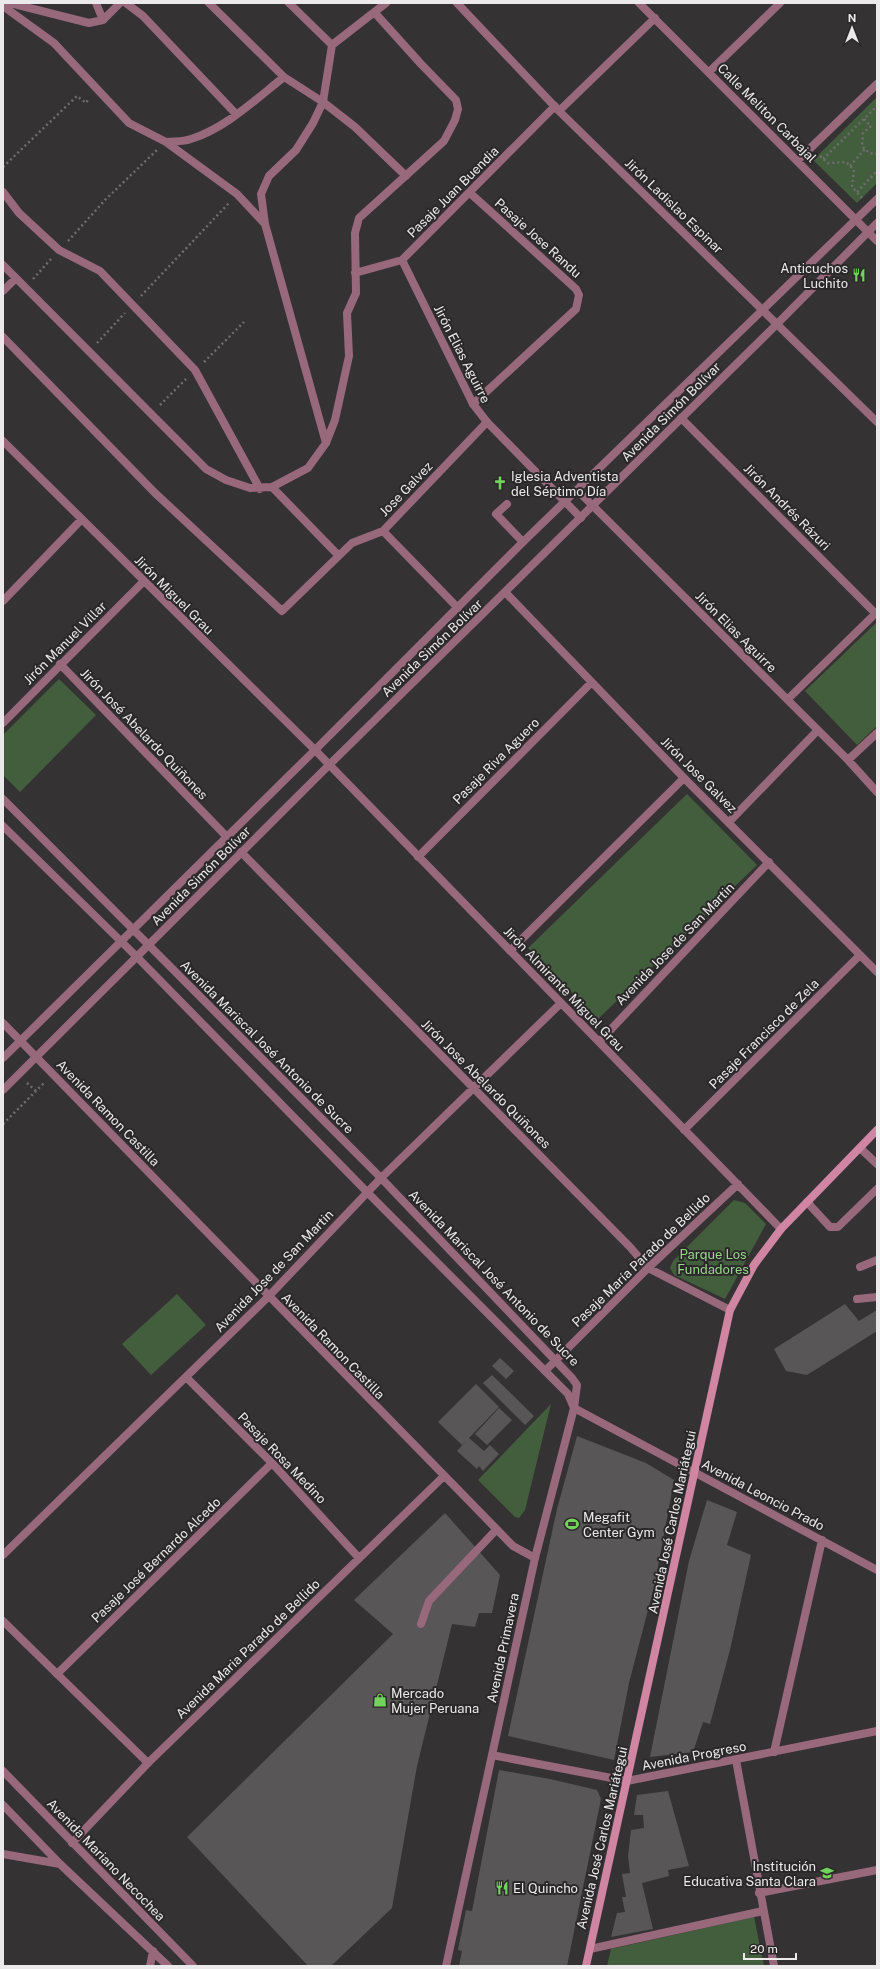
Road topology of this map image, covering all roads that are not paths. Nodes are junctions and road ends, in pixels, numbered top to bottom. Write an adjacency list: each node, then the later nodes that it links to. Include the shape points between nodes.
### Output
1 (10, 3): 14 (street, via 89,23)
2 (96, 3): 14 (street)
3 (120, 3): 14 (street)
4 (126, 3): 21 (street, via 143,16)
5 (209, 3): 17 (street)
6 (289, 3): 15 (street)
7 (386, 3): 12 (street)
8 (457, 3): 20 (street, Jirón Ladislao Espinar)
9 (639, 3): 13 (street, Calle Meliton Carbajal)
10 (780, 3): 16 (street)
11 (3, 6): 22 (street, via 54,43 129,123)
12 (375, 13): 15 (street); 24 (street, via 456,100 458,109 444,141)
13 (654, 18): 16 (street, Calle Meliton Carbajal); 20 (street, Pasaje Juan Buendia)
14 (102, 20)
15 (332, 45): 19 (street)
16 (709, 72): 23 (street, Calle Meliton Carbajal)
17 (284, 77): 19 (street); 21 (street)
18 (877, 84): 23 (street)
19 (322, 102): 24 (street, via 355,127); 30 (street, via 313,123 296,150 268,176 261,194)
20 (557, 109): 26 (street, Pasaje Juan Buendia); 38 (street, Jirón Ladislao Espinar)
21 (236, 114): 22 (street, via 190,140)
22 (166, 142): 30 (street, via 237,194)
23 (798, 161): 28 (street, Calle Meliton Carbajal)
24 (406, 176): 35 (street, via 359,218 355,233)
25 (3, 192): 48 (street, via 19,212 60,250 100,271 195,370)
26 (470, 192): 33 (street, Pasaje Juan Buendia); 41 (street, Pasaje Jose Randu, via 576,289 579,295 576,309)
27 (877, 199): 28 (street, Avenida Simón Bolívar)
28 (856, 219): 31 (street, Calle Meliton Carbajal); 38 (street, Avenida Simón Bolívar)
29 (877, 223): 31 (street, Avenida Simón Bolívar)
30 (265, 224): 46 (street)
31 (868, 231): 32 (street, Calle Meliton Carbajal); 39 (street, Avenida Simón Bolívar)
32 (877, 241)
33 (402, 260): 35 (street, Pasaje Juan Buendia); 41 (street, Jirón Elias Aguirre)
34 (3, 265): 36 (street)
35 (355, 273): 46 (street, via 356,293 347,313 349,356 335,420)
36 (16, 278): 37 (street); 48 (street, via 206,469 226,480)
37 (3, 291)
38 (764, 310): 39 (street, Jirón Ladislao Espinar); 49 (street, Avenida Simón Bolívar)
39 (777, 324): 42 (street, Avenida Simón Bolívar); 44 (street, Jirón Ladislao Espinar)
40 (3, 337): 57 (street, Jose Galvez, via 155,493 282,611)
41 (473, 404): 43 (street, Jirón Elias Aguirre)
42 (681, 418): 52 (street, Avenida Simón Bolívar); 62 (street, Jirón Andrés Rázuri)
43 (487, 422): 50 (street, Jirón Elias Aguirre); 55 (street, Jose Galvez)
44 (877, 422)
45 (3, 441): 54 (street, Jirón Miguel Grau)
46 (326, 443): 47 (street, via 308,468)
47 (272, 487): 48 (street); 57 (street)
48 (260, 489)
49 (577, 490): 50 (street, Avenida Simón Bolívar); 52 (street, Jirón Elias Aguirre)
50 (565, 502): 53 (street, Jirón Elias Aguirre); 56 (street, Avenida Simón Bolívar)
51 (506, 504): 56 (street, via 496,514)
52 (593, 506): 53 (street, Avenida Simón Bolívar); 65 (street, Jirón Elias Aguirre)
53 (581, 518): 59 (street, Avenida Simón Bolívar)
54 (81, 520): 58 (street, Jirón Miguel Grau); 60 (street)
55 (383, 531): 57 (street, Jose Galvez, via 352,542); 61 (street)
56 (523, 542): 61 (street, Avenida Simón Bolívar)
57 (338, 555)
58 (144, 581): 63 (street, Jirón Manuel Villar); 69 (street, Jirón Miguel Grau)
59 (506, 593): 64 (street, Jirón Jose Galvez); 71 (street, Avenida Simón Bolívar)
60 (3, 601)
61 (458, 608): 69 (street, Avenida Simón Bolívar)
62 (876, 613): 65 (street)
63 (60, 664): 66 (street, Jirón Manuel Villar); 77 (street, Jirón José Abelardo Quiñones)
64 (591, 683): 72 (street, Jirón Jose Galvez); 79 (street, Pasaje Riva Aguero)
65 (788, 700): 67 (street, Jirón Elias Aguirre)
66 (3, 723)
67 (818, 730): 70 (street, Jirón Elias Aguirre); 75 (street)
68 (877, 733): 70 (street)
69 (315, 750): 71 (street, Jirón Miguel Grau); 77 (street, Avenida Simón Bolívar)
70 (848, 760): 73 (street, Jirón Elias Aguirre)
71 (329, 765): 78 (street, Avenida Simón Bolívar); 79 (street, Jirón Almirante Miguel Grau)
72 (684, 778): 75 (street, Jirón Jose Galvez); 84 (street)
73 (877, 792)
74 (3, 799): 81 (street, Avenida Mariscal José Antonio de Sucre)
75 (729, 822): 80 (street, Jirón Jose Galvez)
76 (3, 826): 82 (street)
77 (227, 837): 81 (street, Avenida Simón Bolívar)
78 (241, 852): 83 (street, Avenida Simón Bolívar); 94 (street, Jirón Jose Abelardo Quiñones)
79 (418, 857): 84 (street, Jirón Almirante Miguel Grau)
80 (769, 862): 85 (street, Jirón Jose Galvez); 91 (street, Avenida Jose de San Martin)
81 (134, 930): 82 (street, Avenida Simón Bolívar); 83 (street, Avenida Mariscal José Antonio de Sucre)
82 (121, 942): 86 (street); 90 (street, Avenida Simón Bolívar)
83 (150, 945): 86 (street, Avenida Simón Bolívar); 100 (street, Avenida Mariscal José Antonio de Sucre)
84 (510, 951): 88 (street, Jirón Almirante Miguel Grau)
85 (860, 955): 87 (street, Jirón Jose Galvez); 96 (street, Pasaje Francisco de Zela)
86 (137, 957): 92 (street, Avenida Simón Bolívar); 103 (street)
87 (877, 972)
88 (561, 1003): 91 (street, Jirón Almirante Miguel Grau); 94 (street, Avenida Jose de San Martin)
89 (3, 1023): 90 (street, Avenida Ramon Castilla)
90 (22, 1041): 92 (street, Avenida Ramon Castilla); 93 (street, Avenida Simón Bolívar)
91 (598, 1042): 96 (street, Jirón Almirante Miguel Grau)
92 (37, 1057): 95 (street, Avenida Simón Bolívar); 109 (street, Avenida Ramon Castilla)
93 (3, 1058)
94 (473, 1089): 100 (street, Avenida Jose de San Martin); 108 (street, Jirón Jose Abelardo Quiñones)
95 (3, 1090)
96 (684, 1130): 101 (street, Jirón Almirante Miguel Grau)
97 (877, 1130): 98 (main road, Avenida José Carlos Mariátegui)
98 (860, 1148): 99 (street); 104 (main road, Avenida José Carlos Mariátegui)
99 (877, 1164)
100 (381, 1178): 103 (street, Avenida Jose de San Martin); 113 (street, Avenida Mariscal José Antonio de Sucre)
101 (738, 1184): 105 (street, Jirón Almirante Miguel Grau); 108 (street, Pasaje María Parado de Bellido)
102 (877, 1188): 104 (street, via 838,1227 830,1226)
103 (367, 1192): 109 (street, Avenida Jose de San Martin); 114 (street)
104 (807, 1202): 105 (main road, Avenida José Carlos Mariátegui)
105 (781, 1229): 112 (main road, Avenida José Carlos Mariátegui, via 754,1265)
106 (877, 1260): 107 (street)
107 (860, 1266)
108 (648, 1268): 112 (street, Jirón Jose Abelardo Quiñones); 113 (street, Pasaje María Parado de Bellido)
109 (268, 1297): 115 (street, Avenida Jose de San Martin); 119 (street, Avenida Ramon Castilla)
110 (877, 1297): 111 (street)
111 (857, 1299)
112 (730, 1310): 118 (main road, Avenida José Carlos Mariátegui)
113 (556, 1361): 114 (street, Pasaje María Parado de Bellido); 116 (street, Avenida Mariscal José Antonio de Sucre, via 577,1386)
114 (545, 1371): 116 (street, via 568,1394)
115 (186, 1377): 117 (street, Pasaje Rosa Medino); 122 (street, Avenida Jose de San Martin)
116 (574, 1408): 118 (street, Avenida Leoncio Prado); 124 (street, Avenida Primavera)
117 (272, 1463): 123 (street, Pasaje Rosa Medino); 128 (street, Pasaje José Bernardo Alcedo)
118 (695, 1473): 121 (street, Avenida Leoncio Prado); 135 (main road, Avenida José Carlos Mariátegui)
119 (444, 1476): 120 (street, Avenida Ramon Castilla); 123 (street, Avenida Maria Parado de Bellido)
120 (496, 1530): 124 (street, Avenida Ramon Castilla, via 513,1546); 127 (street, via 429,1601)
121 (822, 1540): 125 (street, Avenida Leoncio Prado); 130 (street)
122 (3, 1555)
123 (359, 1558): 133 (street, Avenida Maria Parado de Bellido)
124 (535, 1558): 131 (street, Avenida Primavera)
125 (877, 1570)
126 (3, 1621): 128 (street)
127 (421, 1624)
128 (57, 1674): 133 (street)
129 (877, 1731): 130 (street, Avenida Progreso)
130 (774, 1752): 132 (street, Avenida Progreso)
131 (492, 1755): 135 (street, Avenida Progreso); 148 (street, Avenida Primavera)
132 (736, 1760): 135 (street, Avenida Progreso); 141 (street)
133 (148, 1763): 137 (street, Avenida Maria Parado de Bellido)
134 (3, 1771): 137 (street, Avenida Mariano Necochea)
135 (627, 1781): 143 (main road, Avenida José Carlos Mariátegui)
136 (3, 1805): 139 (street)
137 (72, 1843): 147 (street, Avenida Mariano Necochea)
138 (3, 1854): 139 (street)
139 (60, 1864): 144 (street)
140 (877, 1870): 141 (street)
141 (759, 1893): 142 (street)
142 (763, 1911): 143 (street); 150 (street)
143 (590, 1949): 149 (main road, Avenida José Carlos Mariátegui)
144 (153, 1951): 145 (street); 146 (street)
145 (150, 1966)
146 (168, 1966)
147 (193, 1966)
148 (446, 1966)
149 (586, 1966)
150 (774, 1966)

